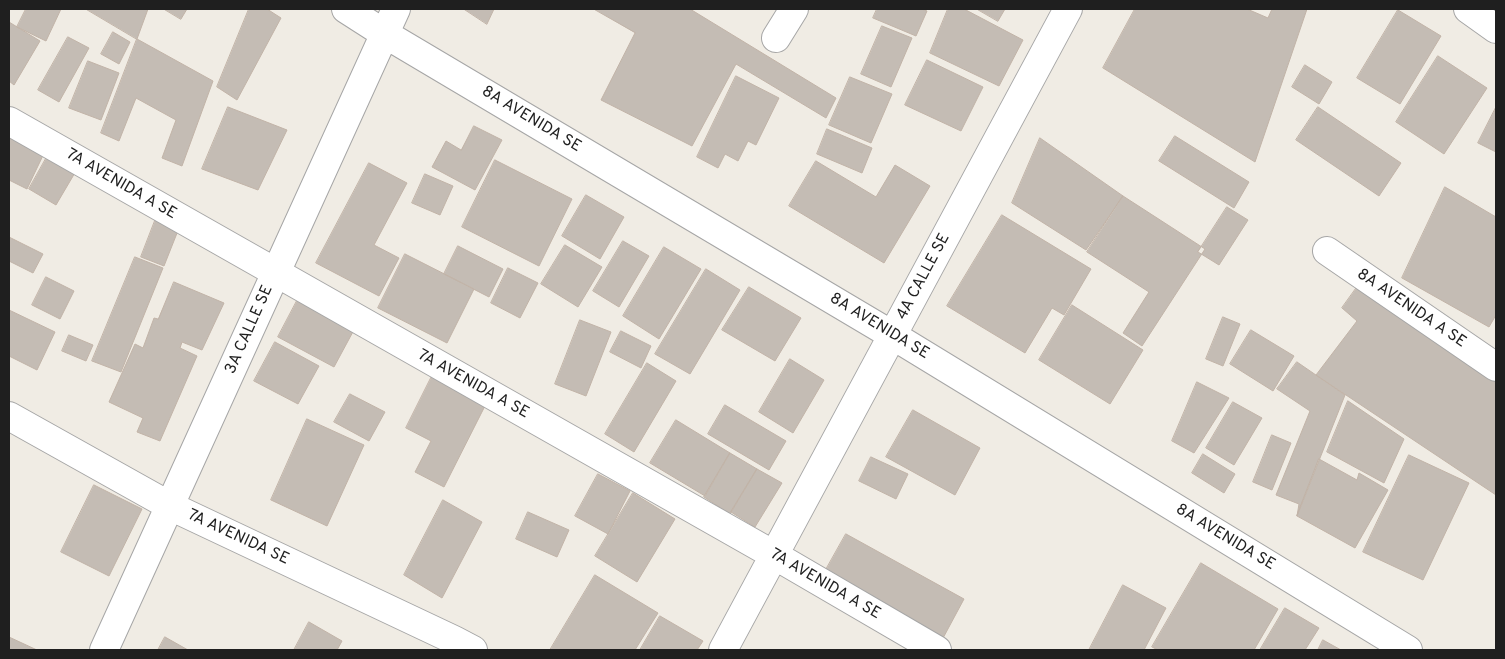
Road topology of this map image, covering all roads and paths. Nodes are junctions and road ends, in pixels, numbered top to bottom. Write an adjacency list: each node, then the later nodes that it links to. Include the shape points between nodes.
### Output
1 (346, 9): 7 (street, 8A AVENIDA SE)
2 (396, 9): 7 (street, 3A CALLE SE)
3 (794, 9): 8 (street)
4 (1068, 9): 12 (street, 4A CALLE SE)
5 (1468, 9): 6 (street)
6 (1496, 29)
7 (385, 34): 11 (street, 3A CALLE SE); 12 (street, 8A AVENIDA SE)
8 (776, 38)
9 (9, 121): 11 (street, 7A AVENIDA A SE)
10 (1327, 251): 13 (street, 8A AVENIDA A SE)
11 (276, 273): 15 (street, 3A CALLE SE); 16 (street, 7A AVENIDA A SE)
12 (892, 335): 16 (street, 4A CALLE SE); 21 (street, 8A AVENIDA SE)
13 (1496, 367)
14 (9, 416): 15 (street, 7A AVENIDA SE)
15 (170, 506): 17 (street, 7A AVENIDA SE); 18 (street, 3A CALLE SE)
16 (774, 555): 19 (street, 4A CALLE SE); 20 (street, 7A AVENIDA A SE)
17 (459, 647)
18 (104, 650)
19 (723, 650)
20 (936, 650)
21 (1408, 650)

